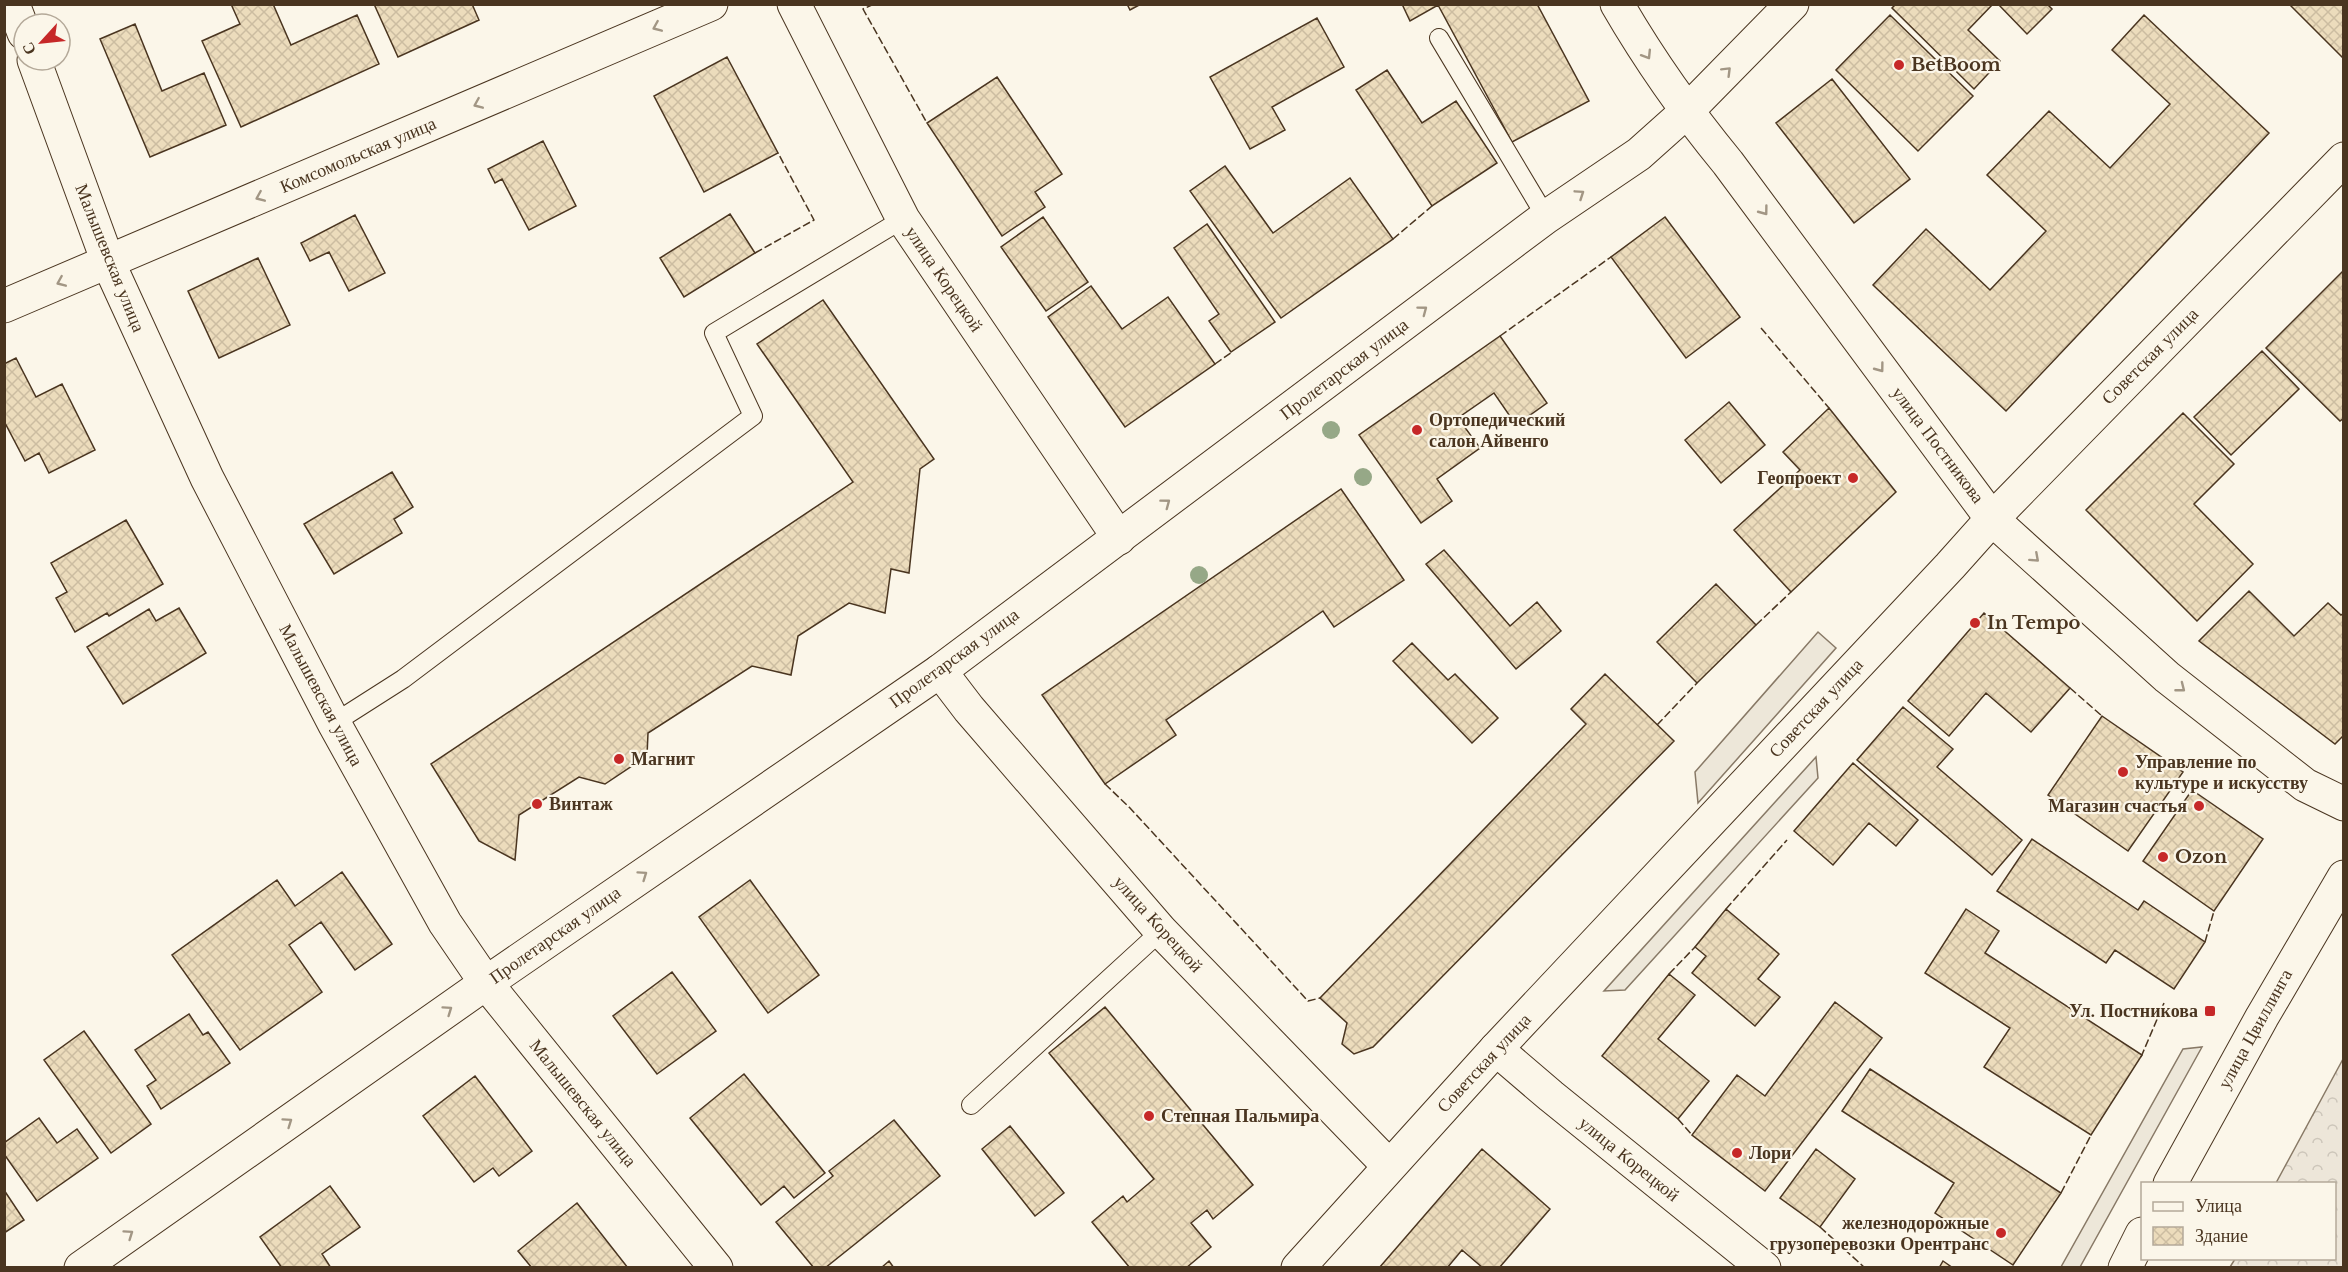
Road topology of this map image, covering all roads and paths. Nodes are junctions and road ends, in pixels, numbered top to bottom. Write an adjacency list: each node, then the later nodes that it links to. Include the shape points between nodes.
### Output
1 (711, 4): 11 (street, Комсомольская улица, one-way to 11)
2 (794, 4): 10 (street, улица Корецкой)
3 (1617, 4): 7 (street, улица Постникова, one-way to 7, via 1646,55)
4 (1792, 4): 7 (street, Пролетарская улица, one-way to 4)
5 (1439, 38): 9 (lane)
6 (38, 72): 11 (street, Малышевская улица)
7 (1686, 112): 9 (street, Пролетарская улица, one-way to 7, via 1639,154); 13 (street, улица Постникова, one-way to 13)
8 (2343, 159): 13 (street, Советская улица)
9 (1546, 218): 14 (street, Пролетарская улица, one-way to 9)
10 (903, 219): 14 (street, улица Корецкой); 16 (lane, via 714,333 753,416 403,679)
11 (108, 262): 12 (street, Комсомольская улица, one-way to 12); 16 (street, Малышевская улица, via 207,478)
12 (4, 306)
13 (1992, 519): 17 (street, улица Постникова, one-way to 17, via 2167,677 2305,785); 21 (street, Советская улица)
14 (1119, 538): 15 (street, Пролетарская улица)
15 (940, 671): 19 (street, улица Корецкой); 20 (street, Пролетарская улица, one-way to 15)
16 (334, 723): 20 (street, Малышевская улица, via 445,923)
17 (2343, 804)
18 (2343, 877): 24 (street, улица Цвиллинга)
19 (1161, 931): 22 (lane); 23 (street, улица Корецкой)
20 (486, 983): 26 (street, Пролетарская улица, one-way to 20); 27 (street, Малышевская улица)
21 (1496, 1049): 23 (street, Советская улица); 29 (street, улица Корецкой)
22 (971, 1105)
23 (1389, 1166): 28 (street, Советская улица)
24 (2171, 1182)
25 (2141, 1236): 30 (street)
26 (81, 1268)
27 (716, 1268)
28 (1298, 1268)
29 (1764, 1268)
30 (2125, 1268)

